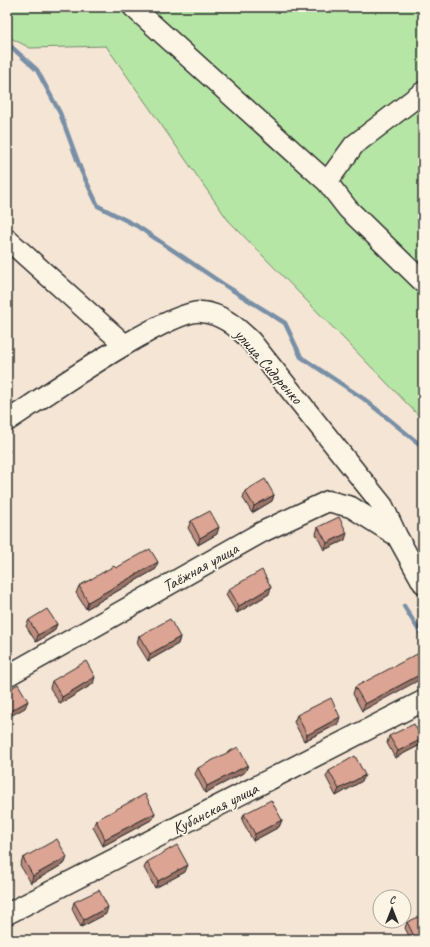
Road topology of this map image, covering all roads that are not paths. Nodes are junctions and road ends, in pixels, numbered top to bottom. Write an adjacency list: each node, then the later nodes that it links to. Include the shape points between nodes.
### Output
1 (133, 7): 3 (street)
2 (420, 95): 3 (street, via 354,145)
3 (327, 182): 5 (street, via 348,209)
4 (7, 239): 6 (street)
5 (423, 282)
6 (126, 345): 7 (street, улица Сидоренко); 8 (street, улица Сидоренко, via 189,312 217,315 236,327 251,341 361,476 383,506)
7 (7, 421)
8 (397, 536): 9 (street, улица Сидоренко); 10 (street, Таёжная улица, via 351,507 328,501 262,532)
9 (423, 583)
10 (7, 676)
11 (423, 701): 12 (street, Кубанская улица)
12 (7, 914)

